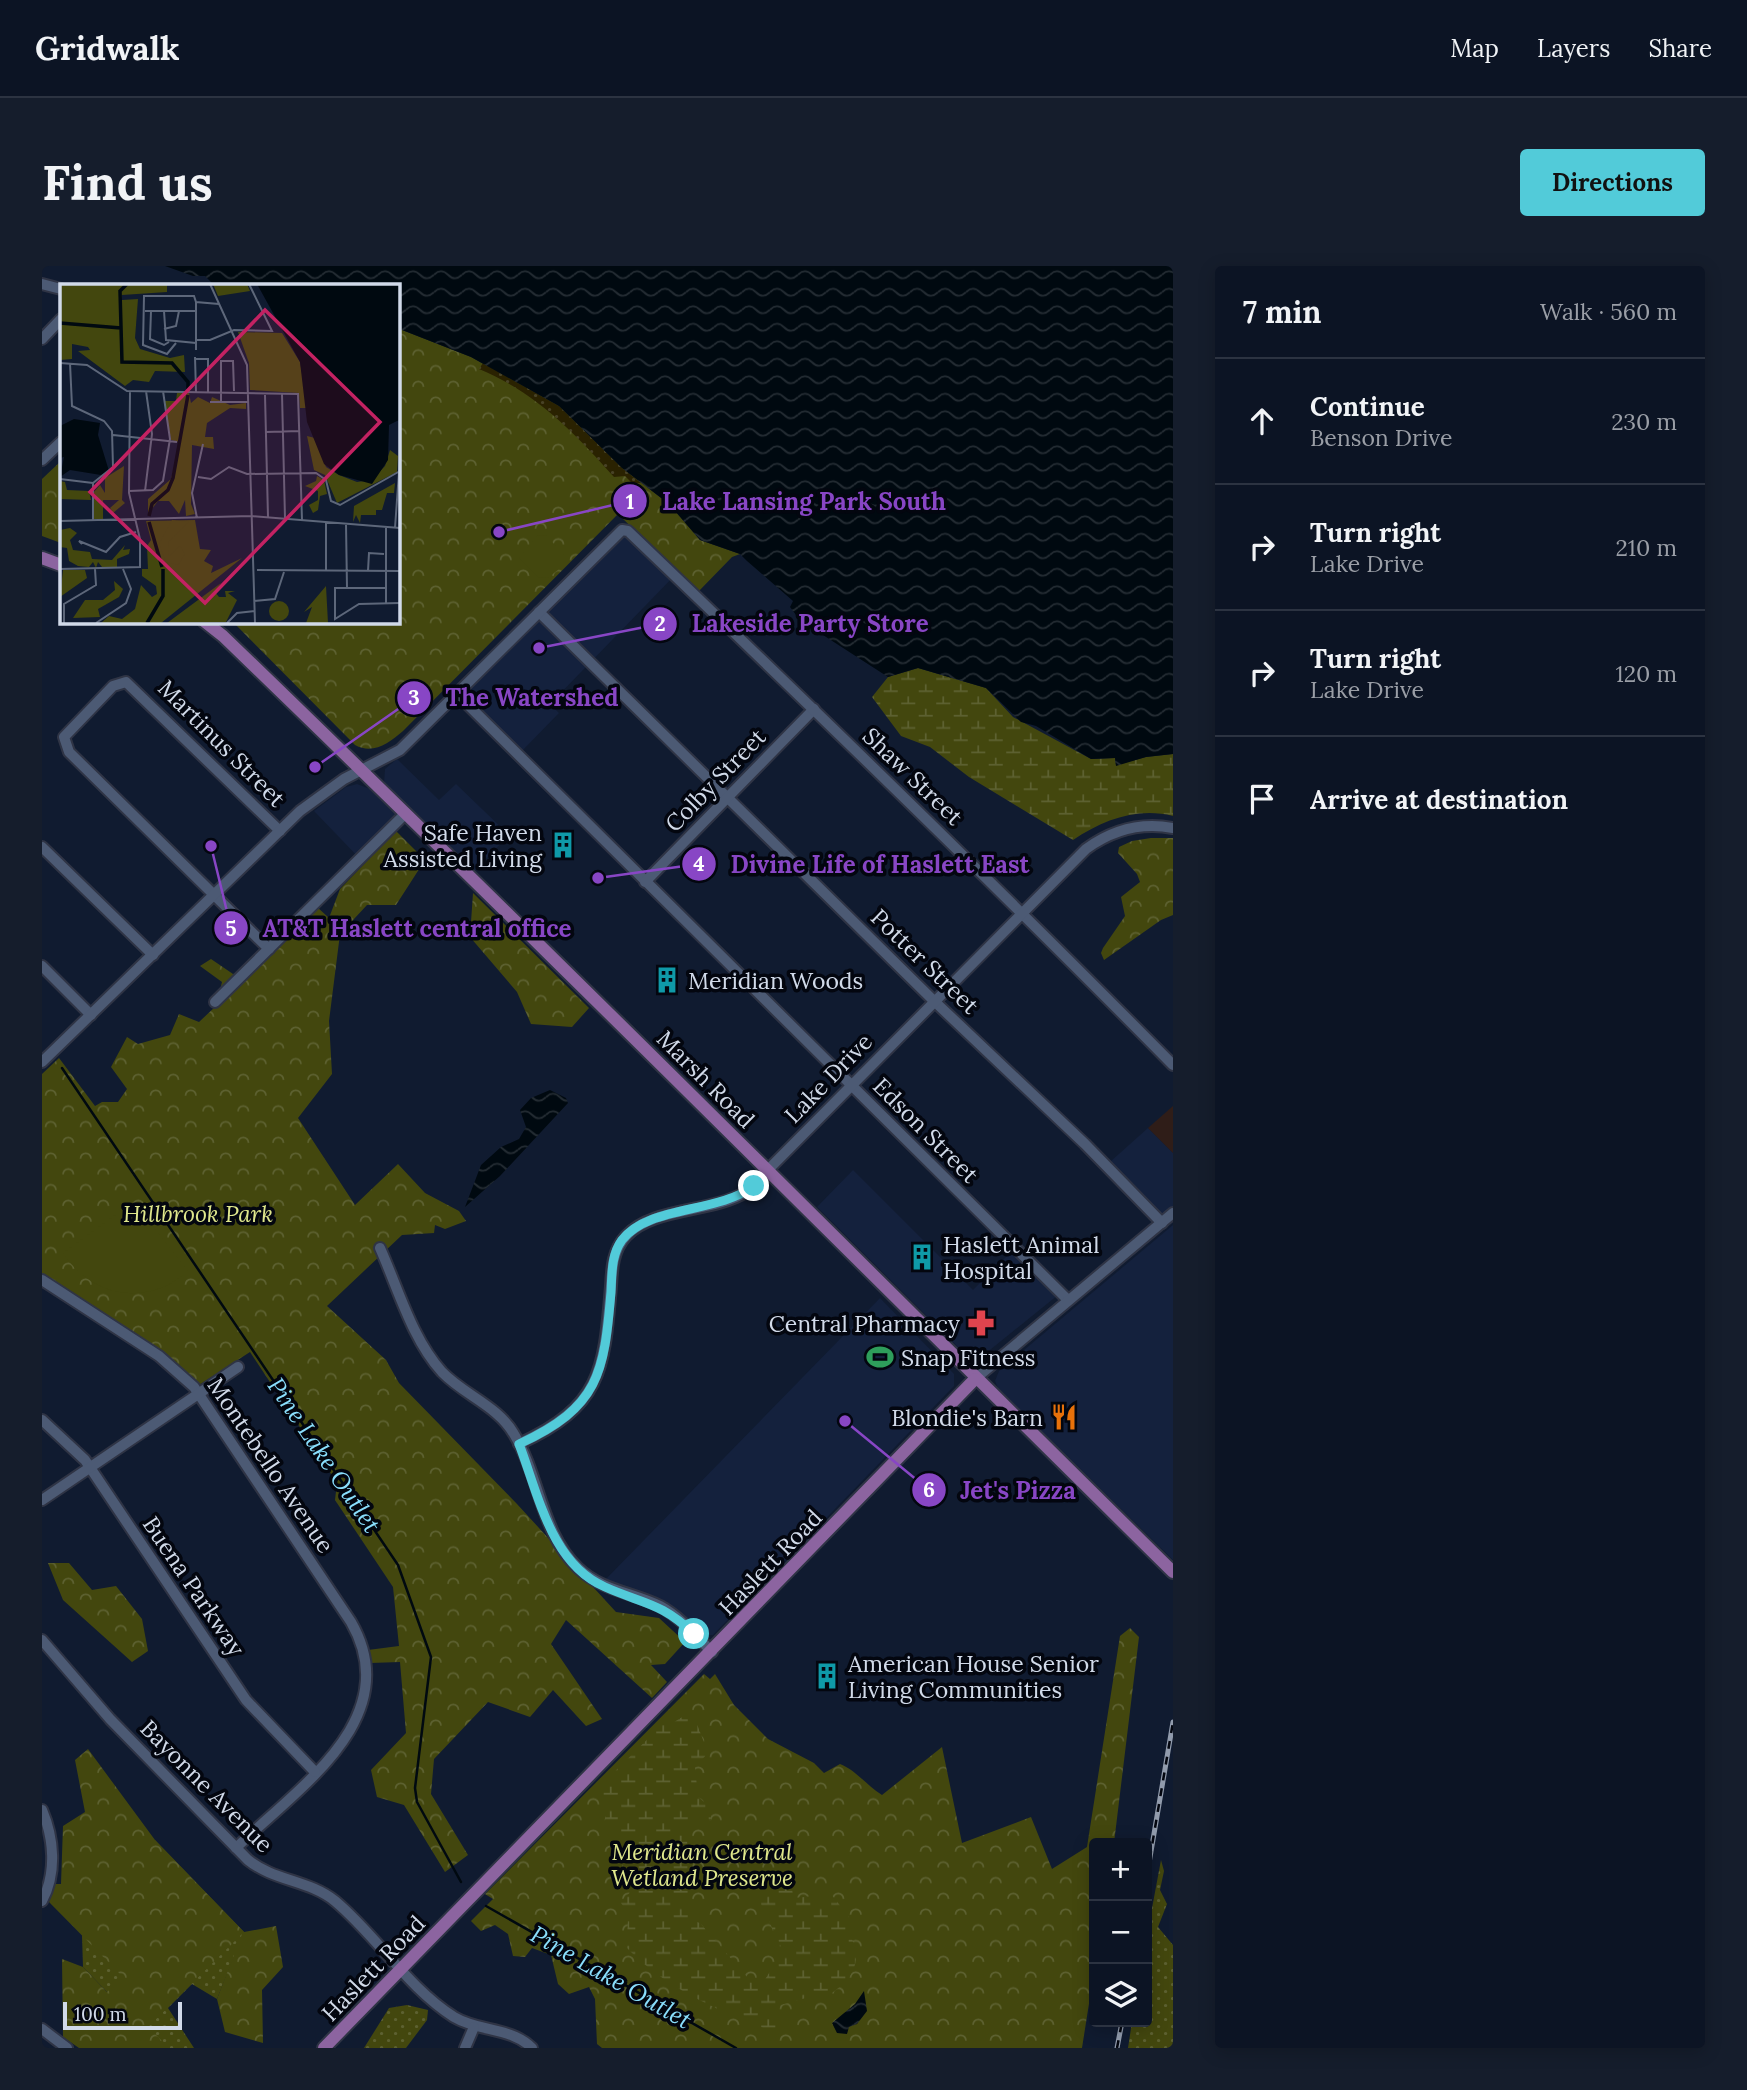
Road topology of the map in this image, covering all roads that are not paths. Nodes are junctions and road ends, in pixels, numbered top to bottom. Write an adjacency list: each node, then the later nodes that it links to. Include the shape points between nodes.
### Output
1 (42, 284): 2 (street)
2 (60, 289)
3 (60, 319): 4 (street)
4 (42, 339)
5 (60, 443): 6 (street)
6 (42, 460)
7 (42, 558): 8 (main road)
8 (60, 565)
9 (539, 612): 11 (street); 12 (street, Shaw Street, via 616,533 628,531); 14 (street, Potter Street)
10 (206, 623): 13 (main road, Marsh Road)
11 (457, 694): 13 (street, via 400,750); 19 (street, Edson Street)
12 (814, 709): 14 (street, Colby Street); 21 (street, Shaw Street)
13 (362, 770): 15 (main road, Marsh Road); 17 (street, via 320,795)
14 (728, 796): 19 (street, Colby Street); 25 (street, Potter Street)
15 (406, 813): 22 (street); 31 (main road, Marsh Road)
16 (1173, 828): 21 (street, Lake Drive, via 1135,827 1104,837 1077,856)
17 (280, 831): 20 (street); 20 (street, Martinus Street, via 126,682 113,686 69,729 64,737 69,752)
18 (42, 847): 23 (street)
19 (645, 882): 30 (street, Edson Street)
20 (215, 895): 22 (street); 23 (street)
21 (1022, 912): 25 (street, Lake Drive); 29 (street, Shaw Street)
22 (269, 949): 26 (street)
23 (153, 955): 27 (street)
24 (42, 966): 27 (street)
25 (933, 1000): 30 (street, Lake Drive); 33 (street, Potter Street)
26 (215, 1002)
27 (91, 1015): 28 (street)
28 (42, 1062)
29 (1173, 1065)
30 (851, 1085): 31 (street, Lake Drive); 36 (street, Edson Street)
31 (769, 1170): 38 (main road, Marsh Road); 41 (street, Lake Drive, via 729,1201 653,1220 625,1237 614,1255 607,1343 593,1386 566,1419)
32 (1173, 1213): 33 (street, Haslett Road)
33 (1162, 1223): 36 (street, Haslett Road)
34 (380, 1248): 41 (street, via 434,1362 500,1417)
35 (42, 1280): 39 (street, Montebello Avenue, via 159,1356)
36 (1067, 1299): 38 (street, Haslett Road)
37 (237, 1367): 39 (street)
38 (975, 1379): 44 (main road, Marsh Road); 46 (main road, Haslett Road)
39 (199, 1394): 42 (street); 47 (street, Montebello Avenue, via 351,1622 364,1654 366,1682 360,1714 345,1741)
40 (42, 1420): 42 (street, Buena Parkway)
41 (519, 1444): 46 (street, via 552,1530 573,1563 604,1587 672,1613)
42 (90, 1468): 43 (street); 47 (street, Buena Parkway, via 246,1700)
43 (42, 1500)
44 (1172, 1571)
45 (42, 1640): 49 (street, Bayonne Avenue, via 110,1719)
46 (712, 1652): 51 (main road, Haslett Road)
47 (314, 1772): 49 (street)
48 (42, 1810): 50 (street, via 52,1856)
49 (236, 1848): 51 (street, Bayonne Avenue, via 260,1870 333,1899)
50 (42, 1901)
51 (402, 1969): 52 (street, Bayonne Avenue, via 441,2007); 55 (main road, Haslett Road)
52 (474, 2027): 56 (street); 57 (street, Bayonne Avenue, via 513,2035)
53 (42, 2029): 54 (street)
54 (67, 2048)
55 (324, 2048)
56 (466, 2048)
57 (532, 2048)

